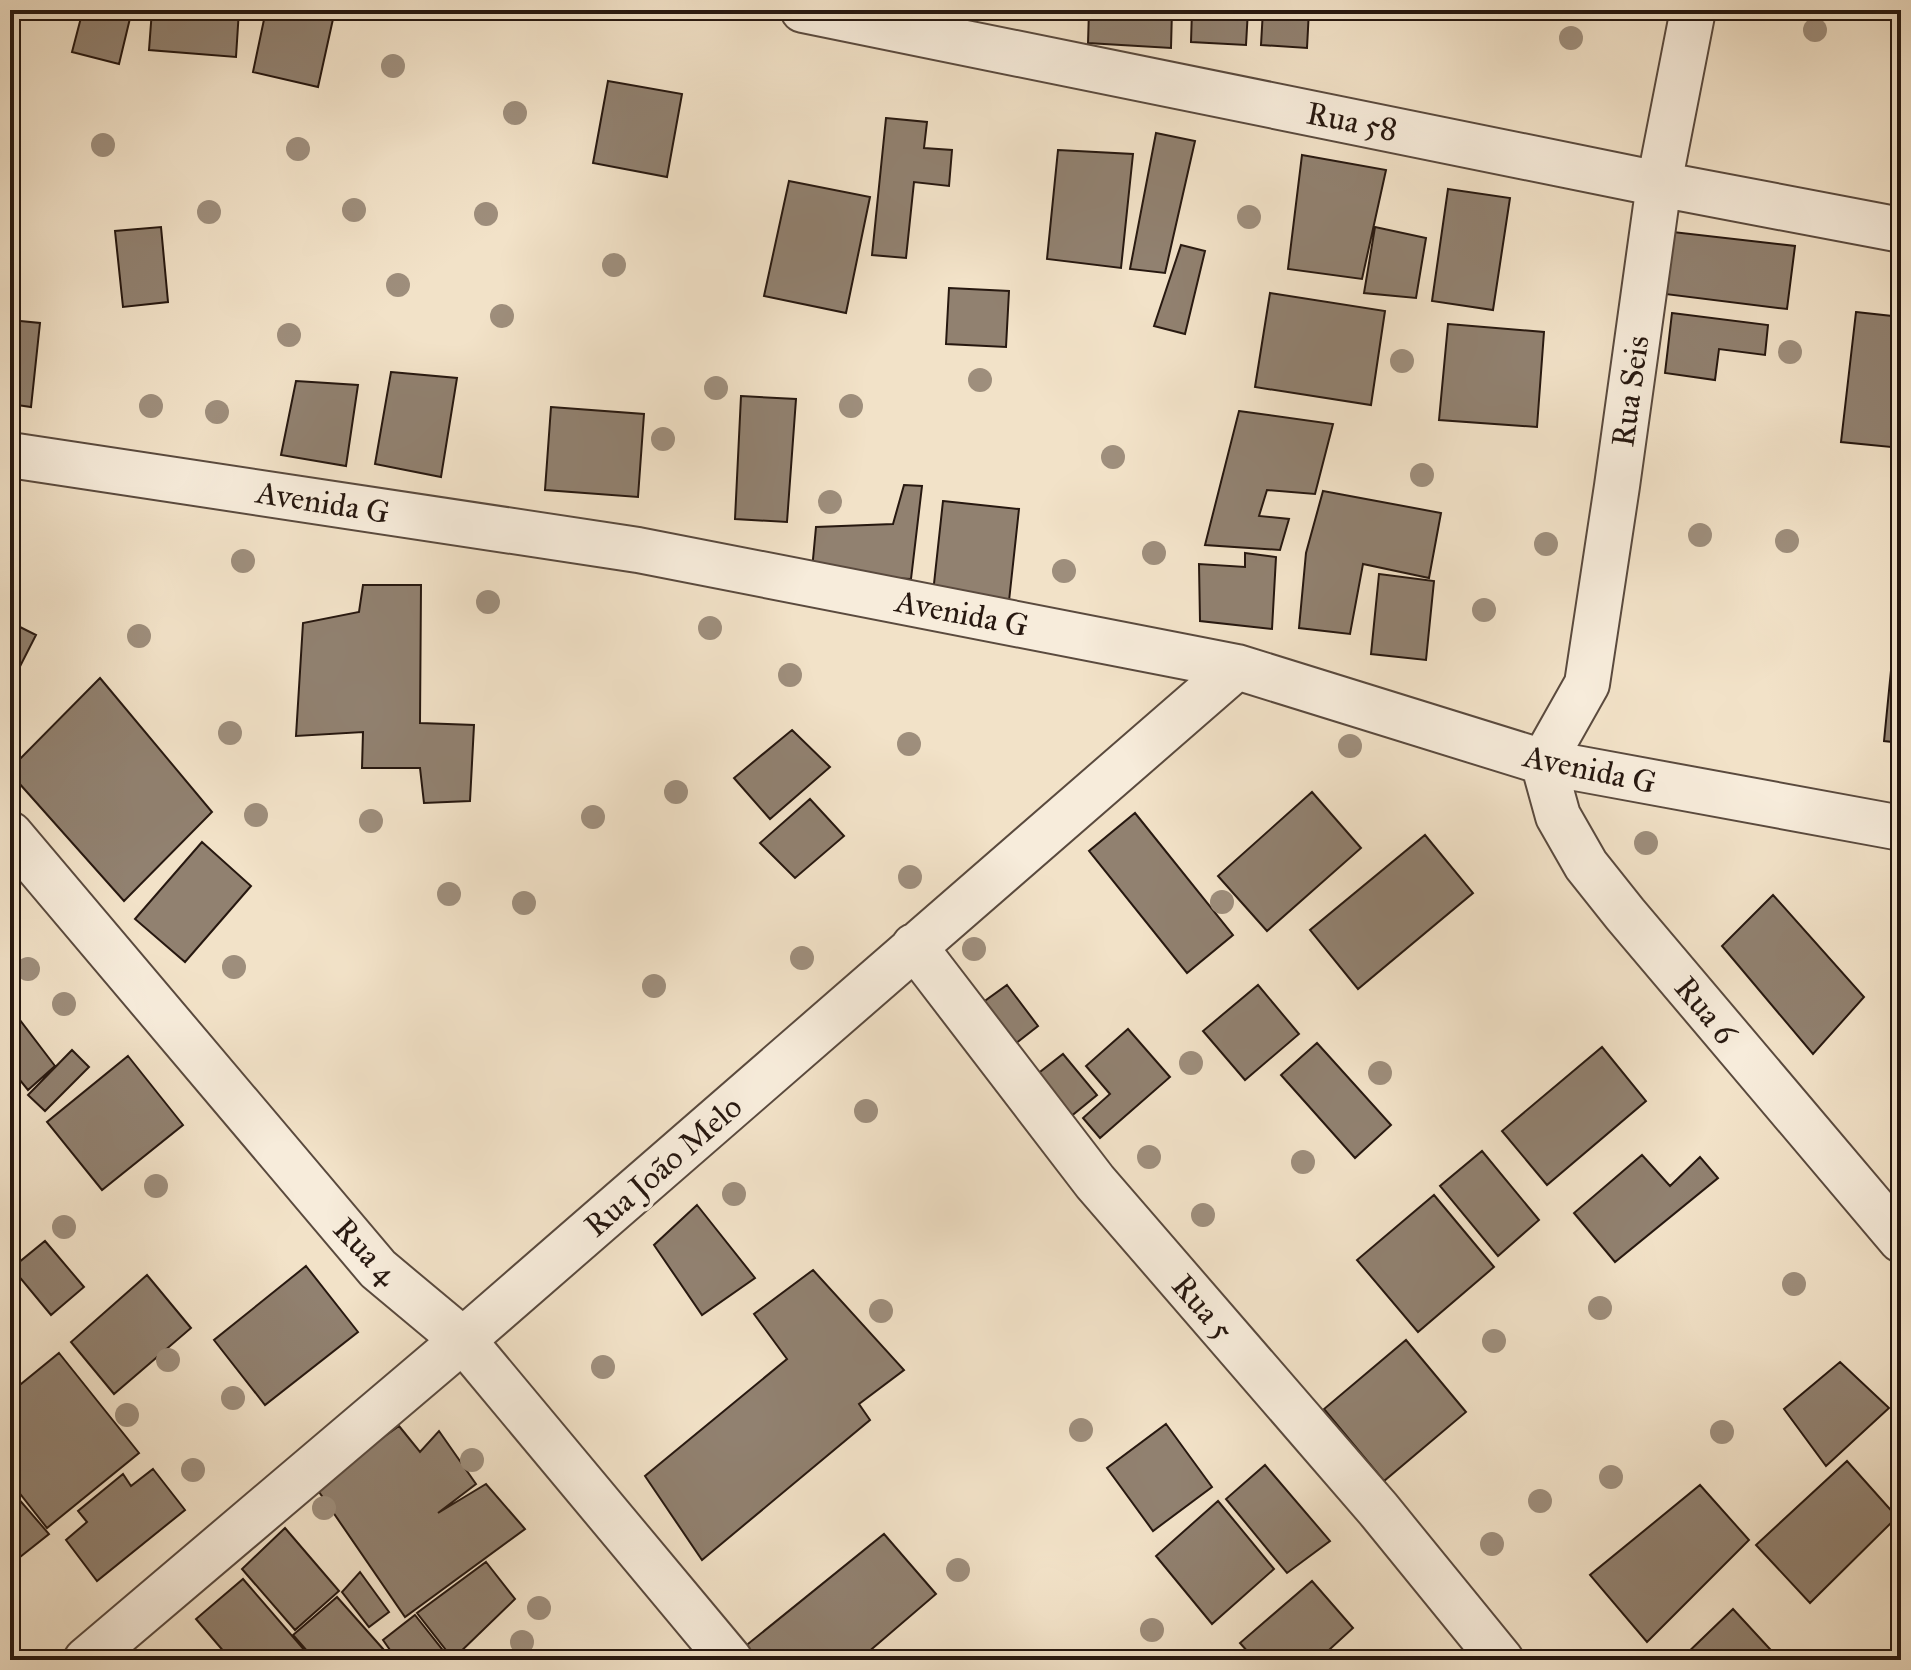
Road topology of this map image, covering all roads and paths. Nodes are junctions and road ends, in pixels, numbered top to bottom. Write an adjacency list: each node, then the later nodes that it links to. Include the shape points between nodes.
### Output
1 (803, 10): 3 (street, Rua 58)
2 (1693, 10): 3 (street, Rua Seis)
3 (1659, 184): 4 (street, Rua 58); 7 (street, Rua Seis, via 1587,684)
4 (1901, 230)
5 (10, 455): 6 (street, Avenida G, via 638,550)
6 (1237, 667): 7 (street, Avenida G); 10 (street, Rua João Melo)
7 (1543, 762): 8 (street, Avenida G); 11 (street, Rua 6, via 1558,816 1586,865)
8 (1901, 828)
9 (10, 834): 12 (street, Rua 4, via 378,1269)
10 (914, 946): 12 (street, Rua João Melo); 15 (street, Rua 5, via 1095,1182 1378,1509)
11 (1901, 1240)
12 (463, 1340): 13 (street, Rua João Melo); 14 (street, Rua 4)
13 (86, 1660)
14 (730, 1660)
15 (1501, 1660)

